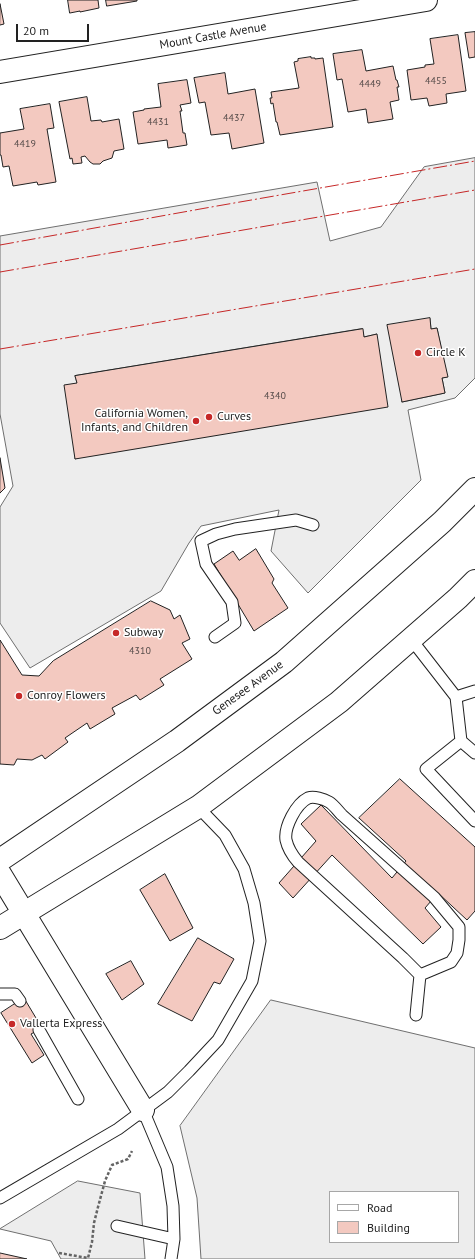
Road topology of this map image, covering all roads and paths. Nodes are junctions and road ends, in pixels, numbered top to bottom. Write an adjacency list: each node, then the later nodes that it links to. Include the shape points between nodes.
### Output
1 (426, 0): 2 (main road, Mount Castle Avenue)
2 (0, 72)
3 (475, 489): 14 (main road, Genesee Avenue, via 442,522 284,662 177,741)
4 (313, 526): 6 (lane, via 289,520 235,529 201,541 206,564 232,602 235,623)
5 (475, 581): 7 (main road)
6 (215, 637)
7 (412, 639): 9 (lane); 12 (main road, via 339,702)
8 (475, 691): 9 (lane)
9 (456, 697): 10 (lane)
10 (461, 740): 11 (lane); 13 (lane, via 426,769)
11 (475, 753)
12 (198, 807): 16 (main road); 24 (lane, via 225,835 244,869 254,903 260,941 252,981 218,1040 168,1092)
13 (475, 821)
14 (0, 860)
15 (0, 874): 16 (main road)
16 (24, 913): 17 (main road); 24 (main road)
17 (0, 928)
18 (420, 975): 18 (lane, via 290,853 286,839 287,828 296,809 309,798 320,798 330,802 434,897 458,927 457,953 451,962); 21 (lane)
19 (0, 994): 20 (lane, via 15,994)
20 (20, 1001)
21 (416, 1015)
22 (39, 1030): 23 (lane)
23 (78, 1099)
24 (144, 1110): 26 (lane, via 118,1129); 28 (lane, via 167,1167 173,1206)
25 (132, 1151): 29 (path, via 128,1159 112,1165 105,1181 88,1258)
26 (0, 1198)
27 (117, 1226): 28 (lane)
28 (174, 1239): 30 (lane)
29 (59, 1253)
30 (171, 1259)

